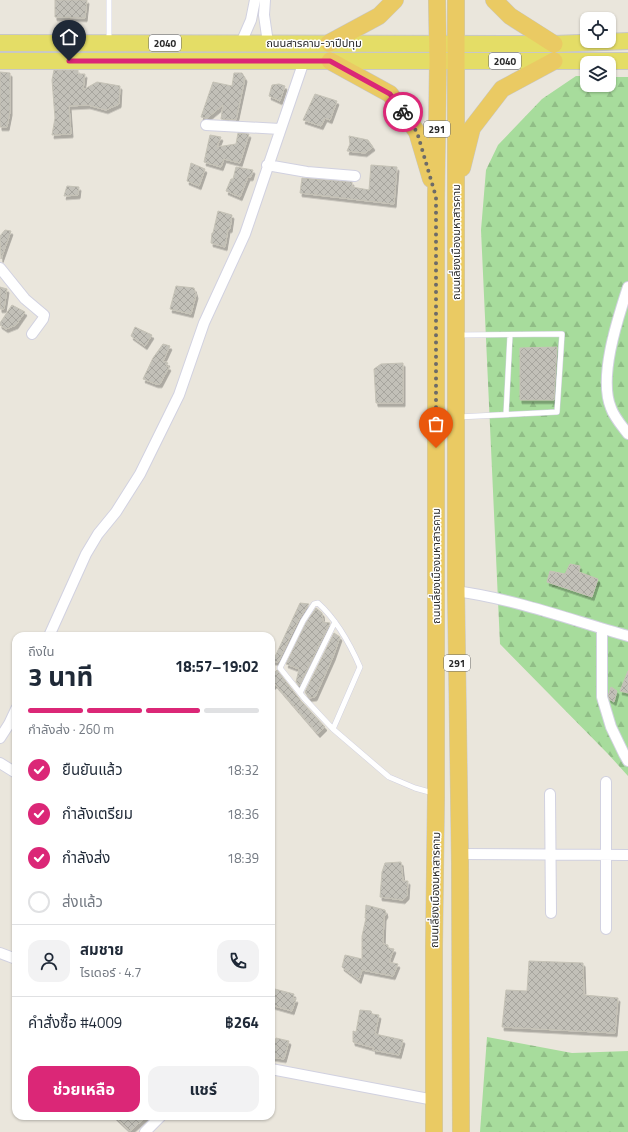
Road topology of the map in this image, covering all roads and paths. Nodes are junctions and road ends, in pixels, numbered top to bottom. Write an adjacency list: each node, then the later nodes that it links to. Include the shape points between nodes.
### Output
1 (109, 0): 11 (lane)
2 (255, 0): 12 (street, via 252,20)
3 (265, 0): 13 (street, via 264,15)
4 (395, 0): 14 (highway, via 379,16)
5 (437, 0): 15 (highway, ถนนเลี่ยงเมืองมหาสารคาม / 291)
6 (456, 0): 16 (highway, ถนนเลี่ยงเมืองมหาสารคาม / 291)
7 (494, 0): 17 (highway, via 510,16)
8 (628, 41): 17 (main road, ถนนสารคาม-วาปีปทุม / 2040)
9 (0, 43): 10 (main road, ถนนสารคาม-วาปีปทุม / 2040)
10 (54, 43): 11 (main road, ถนนสารคาม-วาปีปทุม / 2040); 19 (main road)
11 (110, 43): 12 (main road, ถนนสารคาม-วาปีปทุม / 2040)
12 (242, 43): 13 (main road, ถนนสารคาม-วาปีปทุม / 2040)
13 (268, 43): 14 (main road, ถนนสารคาม-วาปีปทุม / 2040)
14 (329, 43): 15 (main road, ถนนสารคาม-วาปีปทุม / 2040)
15 (438, 44): 16 (main road, ถนนสารคาม-วาปีปทุม / 2040); 22 (highway, ถนนเลี่ยงเมืองมหาสารคาม / 291)
16 (456, 44): 17 (main road, ถนนสารคาม-วาปีปทุม / 2040); 23 (highway, ถนนเลี่ยงเมืองมหาสารคาม / 291)
17 (554, 44)
18 (0, 61): 19 (main road, ถนนสารคาม-วาปีปทุม / 2040)
19 (54, 61): 20 (main road, ถนนสารคาม-วาปีปทุม / 2040)
20 (304, 61): 21 (main road, ถนนสารคาม-วาปีปทุม / 2040); 27 (street)
21 (330, 61): 22 (main road, ถนนสารคาม-วาปีปทุม / 2040); 31 (highway, via 390,94 417,132)
22 (438, 61): 23 (main road, ถนนสารคาม-วาปีปทุม / 2040); 31 (highway, ถนนเลี่ยงเมืองมหาสารคาม / 291)
23 (456, 61): 24 (main road, ถนนสารคาม-วาปีปทุม / 2040); 30 (highway, ถนนเลี่ยงเมืองมหาสารคาม / 291)
24 (554, 61): 25 (main road, ถนนสารคาม-วาปีปทุม / 2040); 30 (highway, via 502,89 493,100 472,128)
25 (628, 61)
26 (206, 125): 27 (street)
27 (280, 128): 28 (street)
28 (267, 165): 29 (street); 43 (street, via 245,234 204,323 178,395 140,474 86,554)
29 (355, 176)
30 (455, 193): 35 (highway, ถนนเลี่ยงเมืองมหาสารคาม / 291)
31 (436, 197): 53 (highway, ถนนเลี่ยงเมืองมหาสารคาม / 291)
32 (0, 268): 34 (street, via 25,299 44,315)
33 (628, 287): 39 (street, via 608,360 607,394 611,409)
34 (32, 334)
35 (457, 335): 36 (lane); 38 (highway, ถนนเลี่ยงเมืองมหาสารคาม / 291)
36 (510, 335): 37 (lane); 37 (lane, via 562,334 557,412)
37 (506, 414): 38 (lane)
38 (457, 417): 40 (highway, ถนนเลี่ยงเมืองมหาสารคาม / 291)
39 (628, 434)
40 (456, 591): 42 (street, via 482,595); 55 (highway, ถนนเลี่ยงเมืองมหาสารคาม / 291)
41 (335, 622): 45 (lane); 45 (lane, via 318,603 314,604 303,621 280,668); 47 (lane, via 351,646 360,667)
42 (602, 629): 44 (street); 49 (street, via 602,697 611,727)
43 (51, 632)
44 (628, 636)
45 (300, 693): 47 (lane)
46 (12, 718): 48 (street)
47 (333, 729): 53 (lane, via 389,777 415,788)
48 (0, 738)
49 (628, 761)
50 (0, 763): 51 (street)
51 (12, 770)
52 (606, 782): 57 (street)
53 (436, 793): 64 (highway, ถนนเลี่ยงเมืองมหาสารคาม / 291)
54 (550, 794): 56 (street)
55 (460, 854): 56 (street); 68 (highway, ถนนเลี่ยงเมืองมหาสารคาม / 291)
56 (551, 855): 57 (street); 59 (street)
57 (606, 855): 58 (street); 60 (street)
58 (628, 855)
59 (551, 913)
60 (606, 929)
61 (0, 953): 62 (street)
62 (12, 958)
63 (275, 1070): 64 (street)
64 (434, 1100): 67 (highway, ถนนเลี่ยงเมืองมหาสารคาม / 291)
65 (157, 1120): 66 (street)
66 (145, 1132)
67 (434, 1132)
68 (461, 1132)

